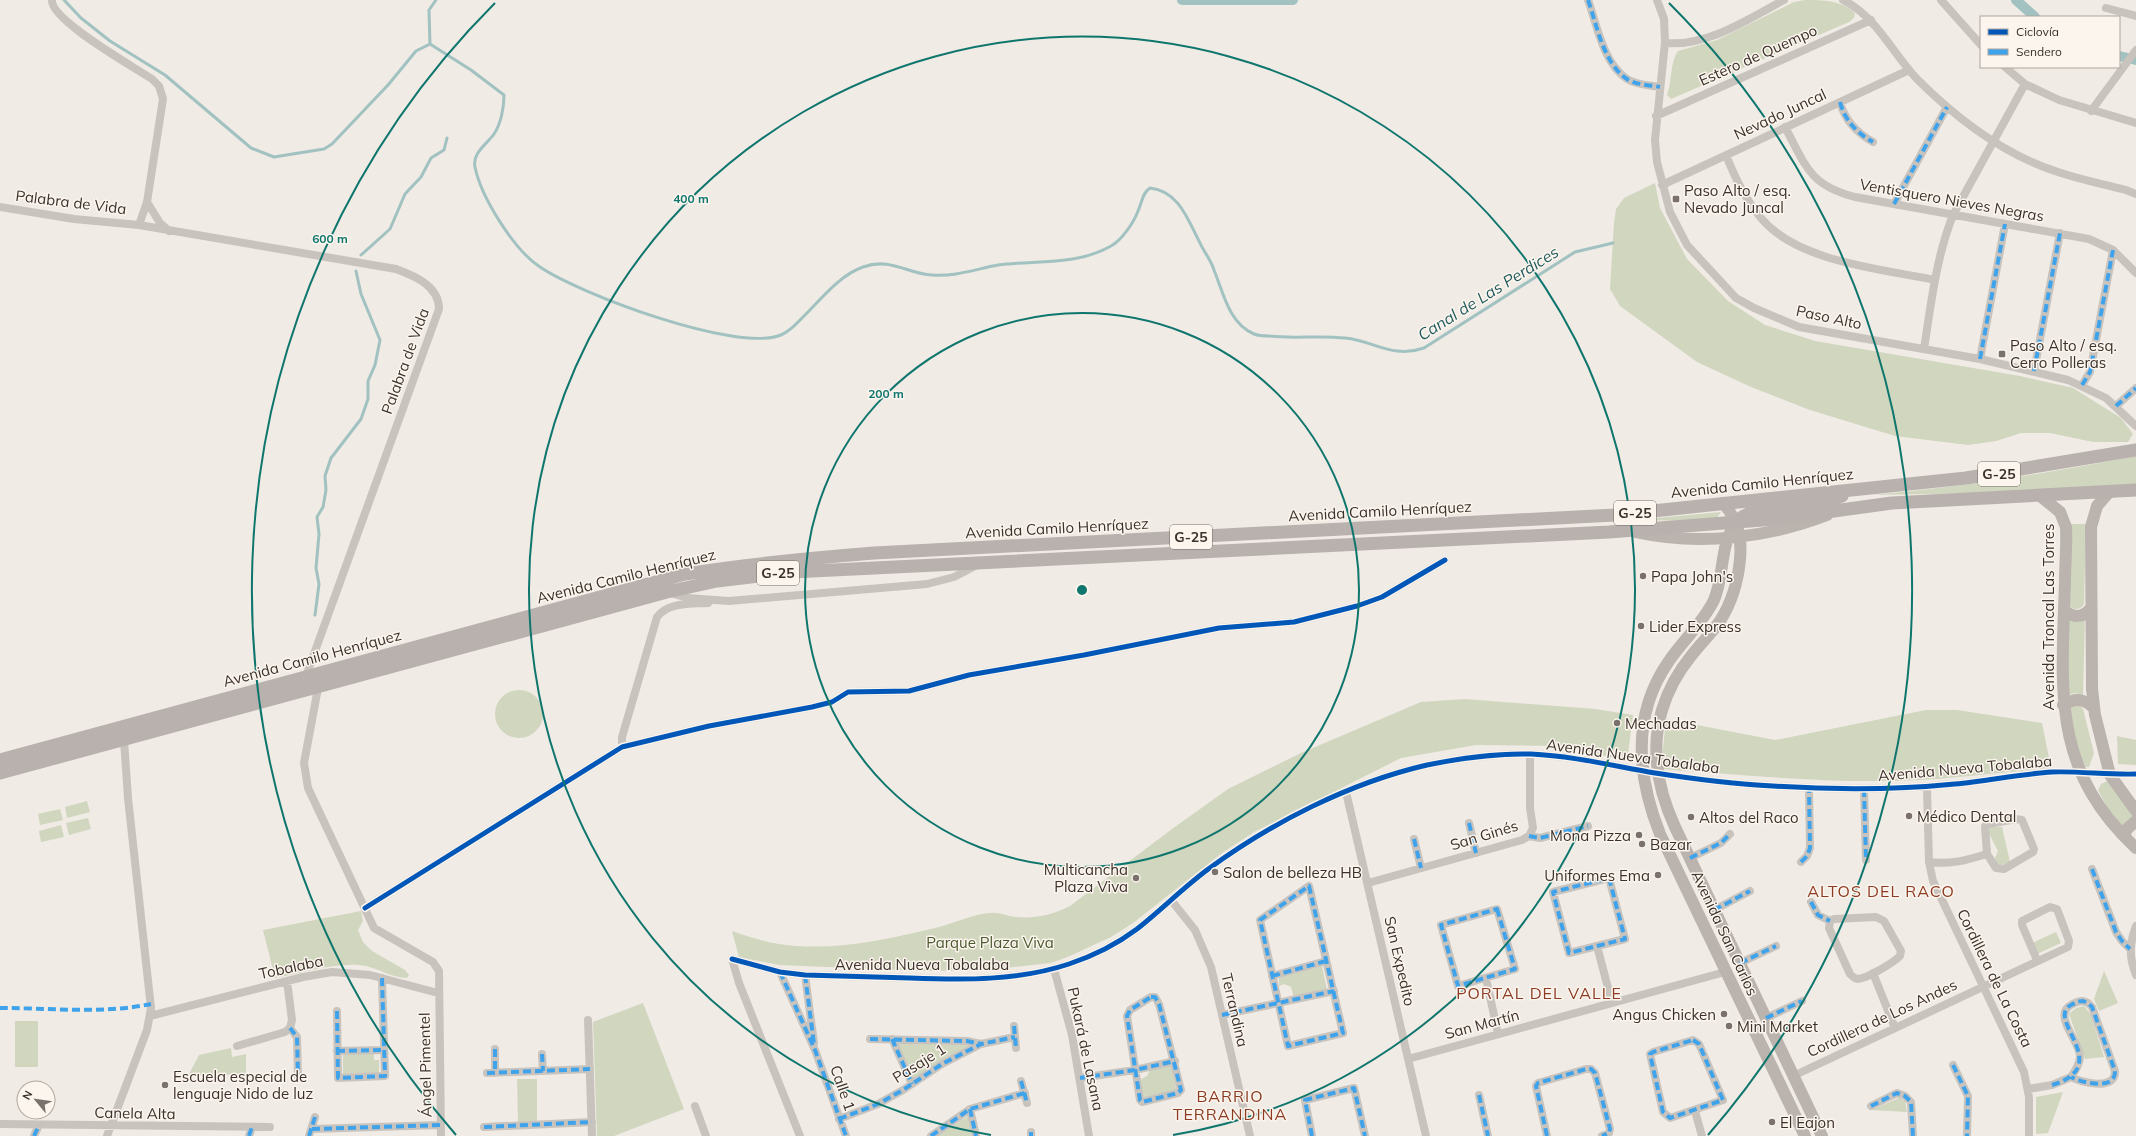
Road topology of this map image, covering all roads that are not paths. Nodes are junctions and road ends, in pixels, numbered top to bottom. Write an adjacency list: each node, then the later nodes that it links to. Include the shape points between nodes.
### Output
1 (1588, 0): 16 (street, via 1606,51 1617,70 1640,84)
2 (1656, 0): 10 (street, Paso Alto, via 1664,19)
3 (1784, 0): 10 (street, via 1701,40 1680,44)
4 (1843, 0): 9 (street, via 1854,5)
5 (1941, 0): 11 (street)
6 (51, 1): 28 (street, Palabra de Vida, via 58,13 77,30 95,44 152,78 159,86 163,99)
7 (2106, 8): 8 (street)
8 (2136, 16)
9 (1871, 20): 14 (street); 20 (street, Estero de Quempo)
10 (1665, 43): 16 (street, Paso Alto)
11 (1980, 44)
12 (2136, 50): 19 (street)
13 (2006, 68): 15 (street)
14 (1909, 70): 17 (street, Nevado Juncal); 18 (street)
15 (2025, 84): 19 (street); 24 (street)
16 (1660, 87): 20 (street, Paso Alto)
17 (1840, 102): 22 (street, Nevado Juncal); 23 (street, via 1849,122)
18 (1947, 108): 24 (street); 29 (street)
19 (2091, 111): 21 (street)
20 (1656, 116): 26 (street, Paso Alto, via 1655,140)
21 (2136, 123)
22 (1785, 127): 25 (street, Nevado Juncal); 29 (street, Ventisquero Nieves Negras, via 1809,173 1821,184 1836,192)
23 (1873, 142)
24 (1994, 142): 27 (street, via 2057,172); 31 (street)
25 (1726, 155): 26 (street, Nevado Juncal); 38 (street, via 1736,181 1762,220 1800,248 1824,257)
26 (1662, 185): 39 (street, Paso Alto, via 1670,212 1687,245 1714,277 1744,303 1799,328)
27 (2136, 194)
28 (147, 202): 33 (street, Palabra de Vida); 34 (street, Palabra de Vida, via 160,223)
29 (1894, 204): 31 (street, Ventisquero Nieves Negras)
30 (0, 208): 33 (street, Palabra de Vida)
31 (1953, 215): 32 (street, Ventisquero Nieves Negras); 38 (street, via 1940,252)
32 (2005, 224): 35 (street, Ventisquero Nieves Negras); 40 (street)
33 (139, 225): 34 (street, Palabra de Vida)
34 (169, 231): 66 (street, Palabra de Vida, via 396,270 422,281 436,294 439,302 439,309)
35 (2060, 233): 36 (street, Ventisquero Nieves Negras, via 2097,241); 41 (street)
36 (2113, 250): 37 (street, Ventisquero Nieves Negras); 42 (street, via 2090,372)
37 (2136, 273)
38 (1935, 280): 39 (street)
39 (1924, 349): 40 (street, Paso Alto)
40 (1980, 359): 41 (street, Paso Alto)
41 (2034, 371): 42 (street, Paso Alto)
42 (2082, 385): 44 (street, Paso Alto)
43 (2136, 388): 44 (street)
44 (2116, 406): 45 (street, Paso Alto); 46 (street, Paso Alto)
45 (2136, 416)
46 (2136, 426)
47 (2135, 449): 48 (main road, Avenida Camilo Henríquez / G-25, via 2001,474)
48 (1860, 489): 52 (main road, Avenida Camilo Henríquez / G-25); 54 (main road, via 1810,506 1752,512)
49 (2136, 490): 50 (main road, Avenida Camilo Henríquez / G-25)
50 (2110, 491): 51 (main road, Avenida Camilo Henríquez / G-25); 64 (main road, via 2101,500 2092,519)
51 (2039, 495): 53 (main road, Avenida Camilo Henríquez / G-25, via 1892,503); 65 (main road, Avenida Troncal Las Torres, via 2057,508 2065,521)
52 (1723, 503): 54 (main road, Avenida San Carlos); 66 (main road, Avenida Camilo Henríquez / G-25, via 1615,515 781,560 685,574)
53 (1836, 512): 54 (main road, Avenida Camilo Henríquez / G-25); 56 (main road, Avenida Camilo Henríquez, via 1798,525)
54 (1737, 522): 55 (main road, Avenida Camilo Henríquez / G-25); 56 (main road, Avenida San Carlos); 57 (main road, Avenida San Carlos)
55 (1626, 530): 57 (main road, Avenida Camilo Henríquez, via 1675,538); 59 (main road, Avenida Camilo Henríquez / G-25)
56 (1740, 535): 57 (main road, Avenida Camilo Henríquez); 61 (main road, Avenida San Carlos)
57 (1727, 537): 60 (main road, Avenida San Carlos)
58 (1445, 560): 71 (street, via 1382,597 1294,622 1219,628 1084,656 969,675 909,691 848,692 832,702 812,707 709,726)
59 (980, 564): 62 (main road, Avenida Camilo Henríquez / G-25, via 786,572 717,581); 63 (street, via 954,576 927,584)
60 (1721, 578): 61 (main road, via 1731,579); 74 (main road, Avenida San Carlos, via 1715,598 1705,616 1668,662 1654,687 1643,728)
61 (1736, 584): 76 (main road, Avenida San Carlos, via 1730,603 1719,622 1683,667 1666,699 1657,734)
62 (667, 592): 63 (street, via 688,598); 67 (main road, Avenida Camilo Henríquez / G-25)
63 (729, 600): 71 (street, via 675,606 662,611 654,625 622,737)
64 (2090, 609): 65 (main road, via 2078,616 2070,615); 69 (main road)
65 (2064, 610): 68 (main road, Avenida Troncal Las Torres)
66 (306, 676): 73 (main road, Avenida Camilo Henríquez / G-25)
67 (318, 688): 70 (main road, Avenida Camilo Henríquez / G-25); 105 (street, Ángel Pimentel, via 304,763 308,788)
68 (2063, 705): 69 (main road, via 2077,699 2087,701); 77 (main road, Avenida Troncal Las Torres, via 2071,745)
69 (2094, 708): 79 (main road, via 2101,746)
70 (124, 740): 75 (main road, Avenida Camilo Henríquez / G-25); 133 (street, via 151,1000)
71 (622, 746): 105 (street)
72 (1530, 754): 74 (street, Avenida Nueva Tobalaba, via 1577,758); 83 (street, Avenida Nueva Tobalaba, via 1488,756 1432,764 1385,777); 89 (street, San Ginés, via 1530,808 1533,828)
73 (0, 760)
74 (1642, 770): 76 (street, Avenida Nueva Tobalaba); 117 (main road, Avenida San Carlos, via 1645,791 1660,834)
75 (0, 772)
76 (1658, 773): 81 (street, Avenida Nueva Tobalaba); 95 (main road, Avenida San Carlos, via 1666,808)
77 (2081, 773): 79 (street, Avenida Nueva Tobalaba); 80 (street, Avenida Nueva Tobalaba, via 2047,772); 90 (main road, Avenida Troncal Las Torres, via 2100,808)
78 (2136, 774): 79 (street, Avenida Nueva Tobalaba)
79 (2110, 775): 84 (main road)
80 (1927, 787): 82 (street, Avenida Nueva Tobalaba); 98 (street, Cordillera de La Costa)
81 (1809, 788): 82 (street, Avenida Nueva Tobalaba); 97 (street, via 1810,848)
82 (1864, 789): 96 (street)
83 (1346, 792): 101 (street, San Expedito); 103 (street, Avenida Nueva Tobalaba, via 1288,820 1241,847 1204,872)
84 (2136, 811)
85 (2136, 821): 90 (main road, via 2130,824)
86 (1469, 823): 93 (street)
87 (1588, 826): 89 (street, via 1540,838)
88 (1730, 834): 95 (street, via 1721,843)
89 (1529, 836): 93 (street, San Ginés)
90 (2125, 837): 92 (main road, Avenida Troncal Las Torres)
91 (1414, 839): 99 (street)
92 (2136, 848)
93 (1476, 853): 99 (street, San Ginés)
94 (1987, 854): 94 (street, via 1985,826 2022,820 2034,849 2030,855 2000,869 1996,868); 98 (street, via 1959,862)
95 (1690, 858): 106 (main road, Avenida San Carlos)
96 (1866, 860)
97 (1801, 862)
98 (1929, 862): 125 (street, Cordillera de La Costa, via 1935,887)
99 (1421, 868): 101 (street, San Ginés)
100 (2092, 869): 111 (street, via 2116,932)
101 (1368, 883): 151 (street, San Expedito)
102 (1750, 891): 106 (street)
103 (1171, 900): 115 (street, Avenida Nueva Tobalaba, via 1121,939 1088,956); 132 (street, Terrandina, via 1189,921 1201,942 1211,966)
104 (1811, 902): 107 (street, via 1818,915)
105 (365, 908): 127 (street, Ángel Pimentel, via 374,928 433,962 439,972)
106 (1714, 910): 114 (main road, Avenida San Carlos)
107 (1830, 921): 118 (street, via 1829,928 1850,974 1858,979); 118 (street, via 1881,918 1884,921 1900,951 1900,956)
108 (2136, 926): 111 (street)
109 (1597, 946): 109 (street, via 1626,939 1609,878 1553,892 1569,953); 129 (street)
110 (1776, 946): 114 (street)
111 (2130, 949): 120 (street)
112 (1326, 960): 121 (street); 121 (street, via 1308,886 1260,920); 126 (street)
113 (2037, 960): 113 (street, Cordillera de Los Andes, via 2022,921 2054,907 2070,944); 125 (street, Cordillera de Los Andes)
114 (1740, 963): 134 (main road, Avenida San Carlos)
115 (1054, 969): 119 (street, Avenida Nueva Tobalaba, via 1015,976 972,979); 160 (street, Pukará de Lasana, via 1072,1035)
116 (780, 972): 119 (street, Avenida Nueva Tobalaba); 149 (street, Calle 1); 190 (street, Avenida Nueva Tobalaba, via 732,959 739,983)
117 (1725, 972): 129 (street, San Martín); 203 (main road, Avenida San Carlos)
118 (1873, 973): 138 (street)
119 (805, 975): 149 (street, Calle 1)
120 (2136, 975)
121 (1272, 976): 130 (street)
122 (382, 978): 124 (street, Tobalaba, via 358,973 332,972); 127 (street, Tobalaba); 148 (street)
123 (1486, 978): 123 (street, via 1458,986 1441,924 1497,909 1515,969); 139 (street)
124 (287, 980): 133 (street, Tobalaba); 137 (street, via 292,1023)
125 (1983, 986): 138 (street, Cordillera de Los Andes); 163 (street, Cordillera de La Costa, via 2019,1062)
126 (1334, 991): 130 (street); 130 (street, via 1343,1033 1288,1046)
127 (438, 993): 176 (street, Ángel Pimentel)
128 (1802, 1002): 134 (street)
129 (1612, 1003): 139 (street, San Martín)
130 (1278, 1004): 132 (street)
131 (337, 1011): 147 (street)
132 (1222, 1015): 195 (street, Terrandina)
133 (150, 1016): 178 (street)
134 (1766, 1018): 158 (main road, Avenida San Carlos)
135 (588, 1020): 154 (street)
136 (1014, 1026): 140 (street)
137 (290, 1028): 144 (street, via 285,1032); 157 (street, via 297,1038)
138 (1895, 1028): 158 (street, Cordillera de Los Andes)
139 (1498, 1034): 151 (street, San Martín)
140 (1015, 1037): 143 (street, Pasaje 1); 145 (street)
141 (870, 1039): 142 (street)
142 (892, 1039): 143 (street, via 967,1041); 162 (street)
143 (981, 1044): 162 (street, Pasaje 1, via 942,1064)
144 (237, 1046)
145 (1016, 1048)
146 (495, 1049): 156 (street, via 491,1073)
147 (337, 1050): 148 (street); 148 (street, via 338,1078 385,1076)
148 (384, 1050)
149 (815, 1050): 172 (street, Calle 1)
150 (542, 1054): 156 (street)
151 (1408, 1059): 198 (street, San Expedito)
152 (1175, 1061): 155 (street); 155 (street, via 1181,1090 1142,1102); 155 (street, via 1159,1004 1151,997 1130,1010 1127,1016)
153 (1953, 1065): 206 (street, via 1968,1096)
154 (590, 1070): 156 (street); 173 (street)
155 (1134, 1070): 160 (street)
156 (543, 1071)
157 (298, 1076)
158 (1794, 1076): 204 (main road, Avenida San Carlos)
159 (2071, 1077): 159 (street, via 2080,1056 2064,1020 2065,1010 2080,1001 2091,1005 2115,1073 2112,1080 2107,1083 2082,1082); 163 (street, via 2052,1085)
160 (1080, 1078): 194 (street, Pukará de Lasana)
161 (1021, 1081): 164 (street)
162 (912, 1084): 172 (street, Pasaje 1, via 878,1104)
163 (2028, 1089): 207 (street, Cordillera de La Costa)
164 (1024, 1093): 166 (street); 169 (street)
165 (1479, 1095): 199 (street)
166 (1027, 1103)
167 (695, 1106): 189 (street)
168 (1871, 1106): 205 (street, via 1897,1093 1905,1096 1911,1102)
169 (970, 1109): 192 (street); 193 (street)
170 (1695, 1111): 170 (street, via 1723,1100 1700,1044 1693,1040 1650,1054 1666,1116 1670,1118); 202 (street)
171 (316, 1117): 182 (street)
172 (839, 1119): 191 (street, Calle 1)
173 (592, 1122): 177 (street); 188 (street)
174 (0, 1124): 175 (street, Canela Alta)
175 (39, 1125): 178 (street, Canela Alta); 183 (street)
176 (441, 1125): 182 (street); 187 (street, Ángel Pimentel)
177 (484, 1126)
178 (111, 1127): 179 (street, Canela Alta); 184 (street)
179 (181, 1127): 180 (street, Canela Alta); 185 (street)
180 (252, 1127): 181 (street, Canela Alta); 186 (street)
181 (270, 1127)
182 (310, 1132)
183 (34, 1136)
184 (107, 1136)
185 (178, 1136)
186 (249, 1136)
187 (441, 1136)
188 (592, 1136)
189 (706, 1136)
190 (800, 1136)
191 (846, 1136)
192 (931, 1136)
193 (976, 1136)
194 (1089, 1136)
195 (1250, 1136)
196 (1312, 1136): 197 (street, via 1304,1100 1354,1088)
197 (1365, 1136)
198 (1426, 1136)
199 (1488, 1136)
200 (1547, 1136): 201 (street, via 1536,1086 1538,1083 1591,1069 1595,1073 1610,1129 1610,1133)
201 (1602, 1136)
202 (1702, 1136)
203 (1805, 1136)
204 (1822, 1136)
205 (1913, 1136)
206 (1968, 1136)
207 (2029, 1136)

